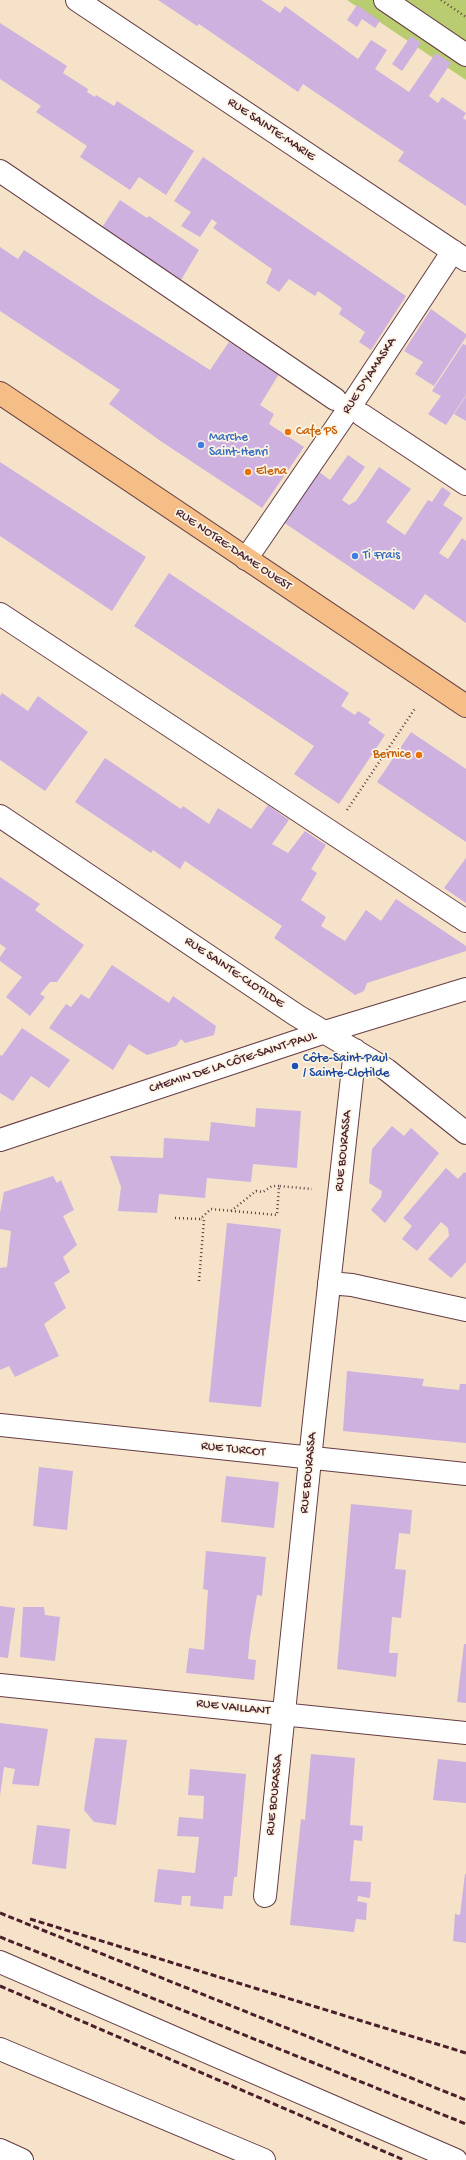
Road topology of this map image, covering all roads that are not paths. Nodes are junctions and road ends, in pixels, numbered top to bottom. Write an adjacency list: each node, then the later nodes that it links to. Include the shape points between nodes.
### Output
1 (77, 0): 5 (street, RUE SAINTE-MARIE)
2 (385, 0): 3 (street)
3 (466, 55)
4 (0, 171): 7 (street)
5 (459, 255): 10 (street, RUE D'YAMASKA, via 350,407)
6 (0, 393): 10 (main road, RUE NOTRE-DAME OUEST)
7 (335, 399)
8 (362, 415): 9 (street)
9 (466, 484)
10 (246, 559): 12 (main road, RUE NOTRE-DAME OUEST)
11 (0, 614): 14 (street)
12 (466, 706)
13 (0, 816): 16 (street, RUE SAINTE-CLOTILDE)
14 (466, 921)
15 (466, 989): 16 (street, CHEMIN DE LA CÔTE-SAINT-PAUL)
16 (325, 1032): 17 (street, RUE SAINTE-CLOTILDE); 19 (street, CHEMIN DE LA CÔTE-SAINT-PAUL)
17 (355, 1050): 18 (street, RUE SAINTE-CLOTILDE, via 396,1077); 20 (street, RUE BOURASSA)
18 (466, 1133)
19 (0, 1140)
20 (329, 1283): 21 (street); 23 (street, RUE BOURASSA)
21 (466, 1310)
22 (0, 1425): 23 (street, RUE TURCOT)
23 (310, 1458): 24 (street, RUE TURCOT); 26 (street, RUE BOURASSA)
24 (466, 1474)
25 (0, 1685): 26 (street, RUE VAILLANT)
26 (283, 1713): 27 (street, RUE VAILLANT); 28 (street, RUE BOURASSA)
27 (466, 1733)
28 (265, 1896)
29 (0, 1962): 34 (street)
30 (0, 2049): 33 (street)
31 (0, 2150): 32 (street)
32 (22, 2160)
33 (264, 2160)
34 (456, 2160)

